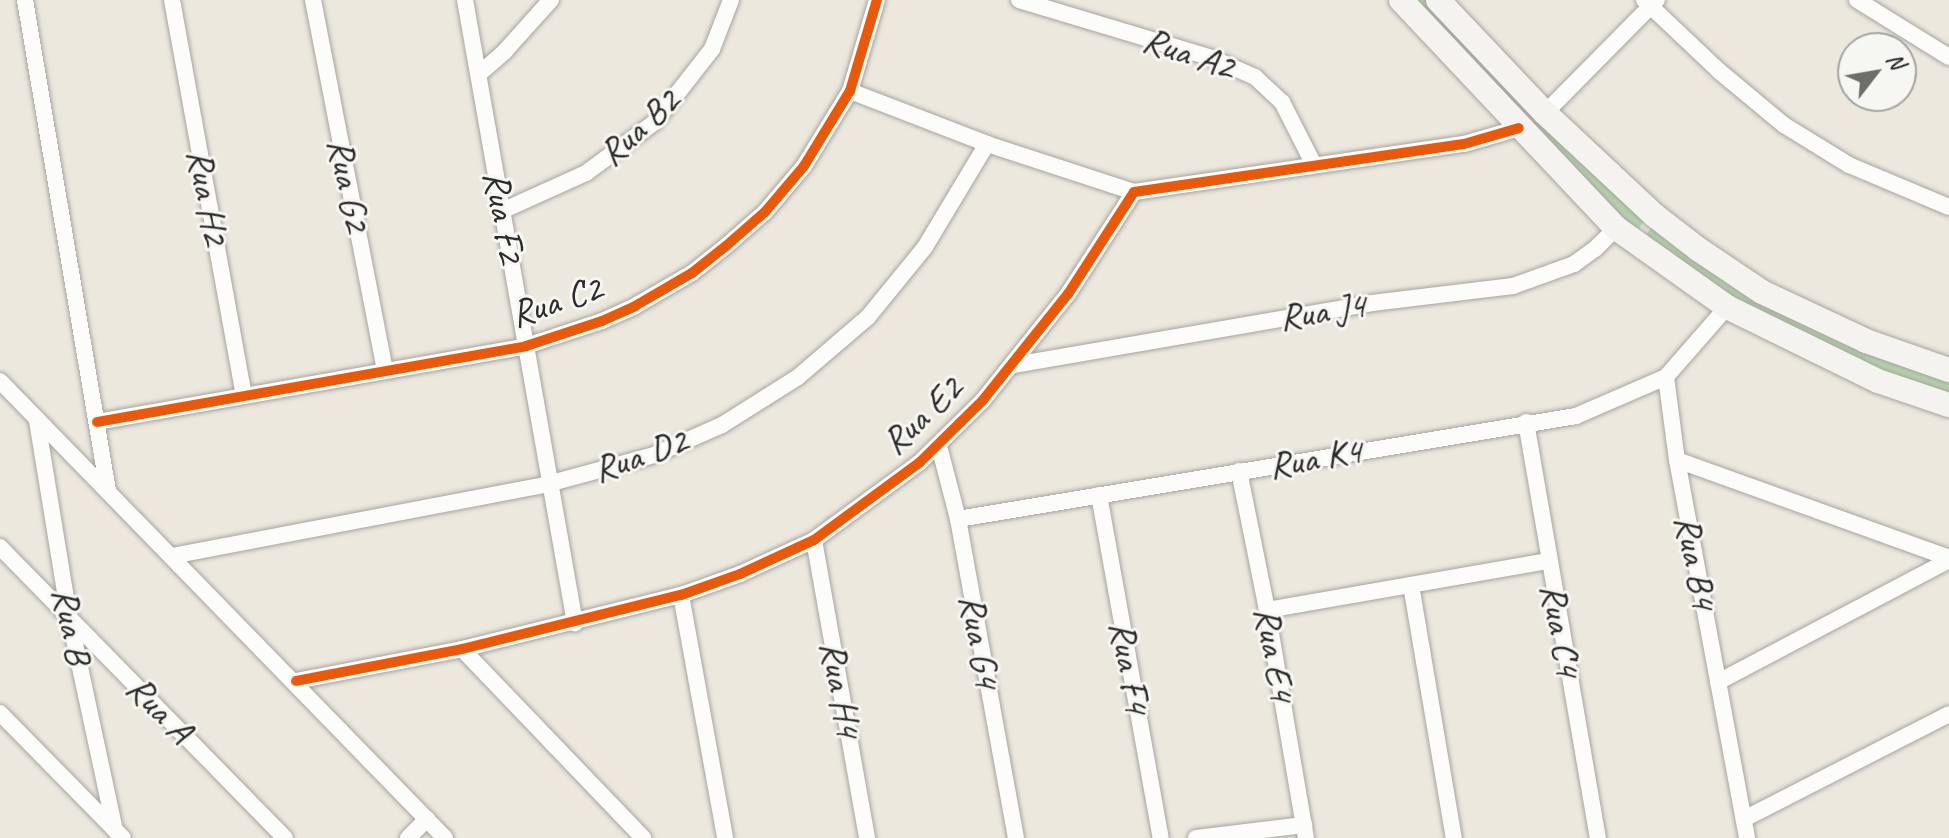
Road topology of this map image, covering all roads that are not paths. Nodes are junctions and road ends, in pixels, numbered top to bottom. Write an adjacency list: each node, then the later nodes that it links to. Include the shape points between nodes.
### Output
1 (25, 0): 35 (street)
2 (172, 0): 32 (street, Rua H2)
3 (313, 0): 28 (street, Rua G2)
4 (465, 0): 14 (street, Rua F2)
5 (551, 0): 14 (street)
6 (731, 0): 22 (street, Rua B2, via 712,49 655,122 586,173)
7 (877, 0): 15 (street, Rua C2)
8 (1019, 0): 19 (street, Rua A2, via 1212,58 1255,77 1282,102)
9 (1401, 0): 17 (street)
10 (1438, 0): 16 (street)
11 (1857, 0): 13 (street)
12 (1651, 2): 16 (street); 21 (street, via 1742,92 1784,125 1849,165)
13 (1949, 57)
14 (479, 74): 22 (street, Rua F2)
15 (850, 91): 18 (street); 26 (street, Rua C2, via 818,148 788,186 692,273 602,321)
16 (1545, 113): 23 (street)
17 (1519, 128): 19 (street, via 1464,144); 24 (street)
18 (987, 144): 20 (street); 40 (street, Rua D2, via 900,279 868,317 798,377 695,438)
19 (1314, 165): 20 (street)
20 (1134, 192): 27 (street, Rua E2)
21 (1949, 207)
22 (504, 210): 26 (street, Rua F2)
23 (1654, 215): 24 (street); 29 (street, via 1762,292 1866,341)
24 (1625, 234): 25 (street); 27 (street, Rua J4, via 1574,264 1513,286 1372,303)
25 (1727, 307): 30 (street); 33 (street, via 1878,381)
26 (526, 346): 28 (street, Rua C2); 40 (street, Rua F2)
27 (1014, 365): 37 (street, Rua E2)
28 (385, 370): 32 (street, Rua C2)
29 (1949, 370)
30 (1666, 377): 36 (street, Rua K4, via 1576,416); 38 (street, Rua B4)
31 (0, 381): 34 (street)
32 (244, 395): 35 (street, Rua C2)
33 (1949, 405)
34 (37, 421): 41 (street); 52 (street, Rua B)
35 (97, 422): 41 (street)
36 (1526, 422): 39 (street, Rua K4); 48 (street, Rua C4)
37 (939, 446): 43 (street, Rua G4); 44 (street, Rua E2)
38 (1677, 460): 47 (street); 56 (street, Rua B4)
39 (1239, 471): 42 (street, Rua K4); 51 (street, Rua E4)
40 (548, 484): 46 (street, Rua D2); 53 (street, Rua F2)
41 (108, 491): 46 (street)
42 (1099, 495): 43 (street, Rua K4); 70 (street, Rua F4)
43 (958, 519): 69 (street, Rua G4)
44 (814, 540): 50 (street, Rua E2); 68 (street, Rua H4)
45 (0, 547): 52 (street, Rua A)
46 (172, 556): 55 (street)
47 (1949, 559): 56 (street)
48 (1548, 561): 49 (street); 73 (street, Rua C4)
49 (1411, 585): 51 (street); 72 (street)
50 (681, 595): 53 (street, Rua E2); 67 (street)
51 (1267, 610): 61 (street, Rua E4)
52 (69, 616): 62 (street, Rua B); 63 (street, Rua A)
53 (575, 623): 54 (street, Rua E2)
54 (462, 649): 55 (street, Rua E2); 66 (street)
55 (296, 681): 59 (street)
56 (1718, 682): 60 (street, Rua B4)
57 (0, 713): 62 (street, Rua B)
58 (1949, 714): 60 (street)
59 (427, 819): 64 (street); 65 (street)
60 (1744, 819): 74 (street, Rua B4)
61 (1305, 832): 71 (street)
62 (119, 834)
63 (285, 838)
64 (408, 838)
65 (445, 838)
66 (643, 838)
67 (725, 838)
68 (867, 838)
69 (1016, 838)
70 (1161, 838)
71 (1196, 838)
72 (1454, 838)
73 (1598, 838)
74 (1747, 838)

